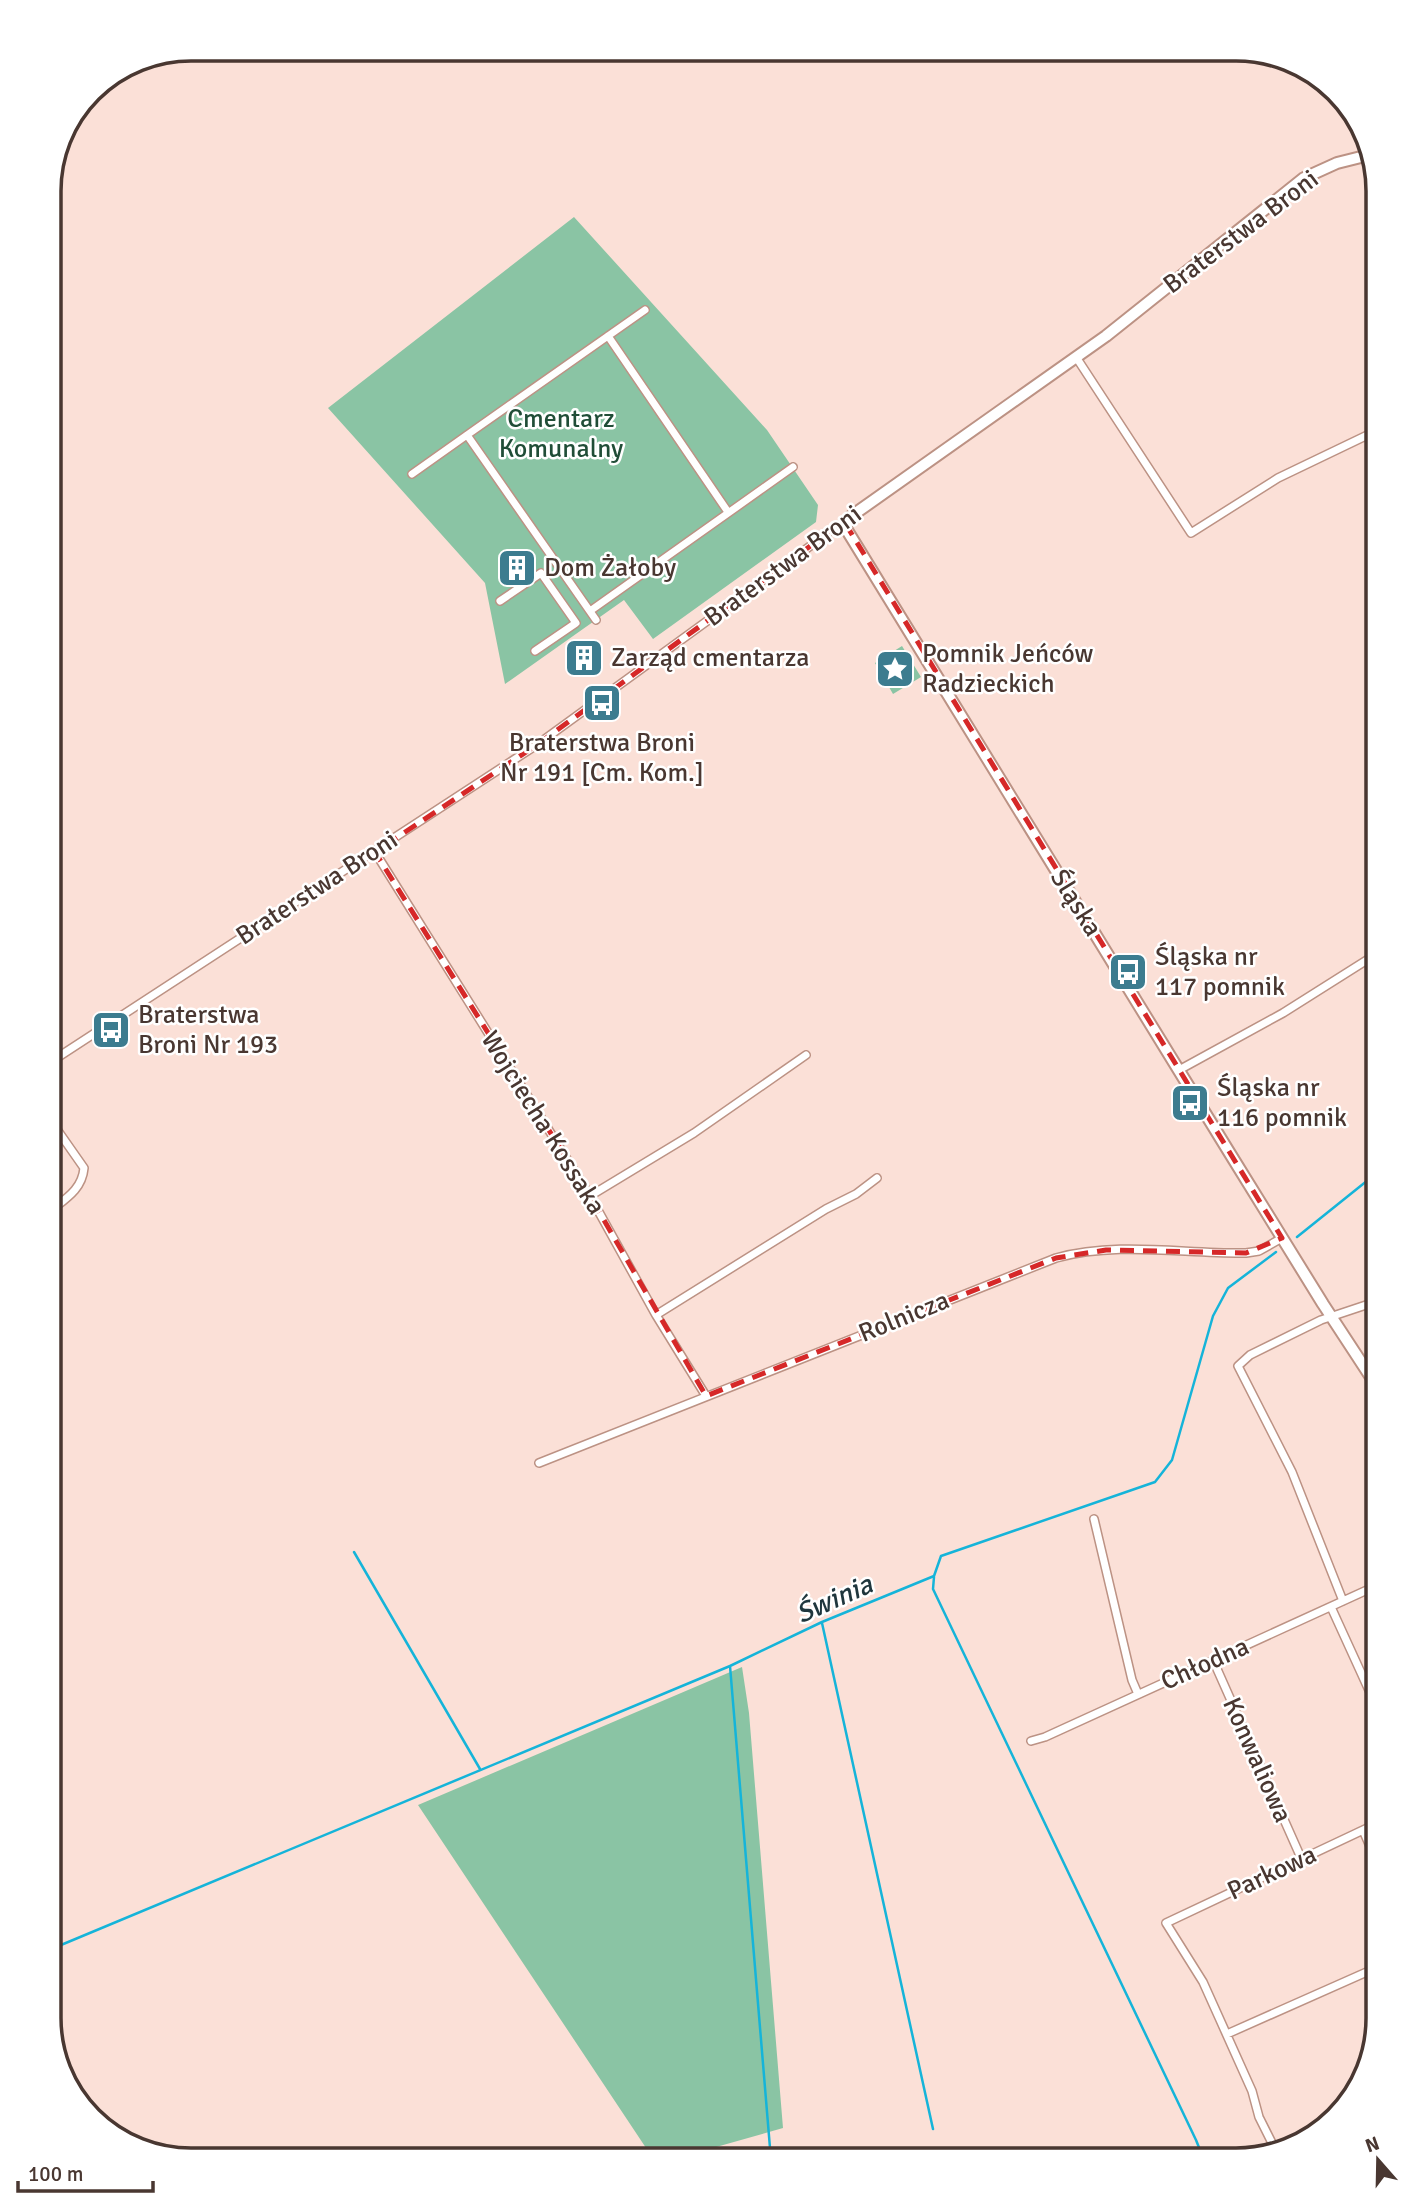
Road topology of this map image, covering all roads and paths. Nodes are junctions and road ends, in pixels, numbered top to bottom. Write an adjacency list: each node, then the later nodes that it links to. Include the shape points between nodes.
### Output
1 (1361, 157): 4 (street, Braterstwa Broni, via 1304,178)
2 (645, 310): 3 (street)
3 (608, 336): 5 (street); 9 (street)
4 (1076, 358): 6 (street, via 1191,533 1278,478); 10 (street, Braterstwa Broni)
5 (467, 435): 8 (street); 11 (street)
6 (1366, 436)
7 (793, 467): 9 (street)
8 (412, 474)
9 (728, 512): 14 (street)
10 (845, 523): 18 (street, Braterstwa Broni, via 538,744); 22 (street, Śląska)
11 (556, 562): 12 (street); 14 (street)
12 (541, 573): 13 (street); 16 (street)
13 (500, 601)
14 (590, 611): 15 (street); 16 (street)
15 (596, 620)
16 (576, 623): 17 (street)
17 (535, 651)
18 (375, 852): 20 (street, Braterstwa Broni); 25 (street, Wojciecha Kossaka)
19 (1366, 961): 22 (street)
20 (62, 1055)
21 (806, 1055): 25 (street, via 694,1133)
22 (1179, 1070): 27 (street, Śląska)
23 (61, 1136): 26 (street, via 83,1168 80,1184)
24 (877, 1178): 29 (street)
25 (590, 1196): 29 (street, Wojciecha Kossaka)
26 (61, 1202)
27 (1282, 1238): 30 (street, Śląska); 32 (street, Rolnicza, via 1246,1253 1106,1250 1056,1258)
28 (1366, 1305): 30 (street)
29 (656, 1315): 32 (street, Wojciecha Kossaka)
30 (1331, 1316): 31 (street, Śląska); 36 (street, via 1250,1355 1238,1366 1292,1472)
31 (1366, 1370)
32 (706, 1396): 33 (street, Rolnicza)
33 (539, 1463)
34 (1094, 1519): 40 (street)
35 (1366, 1590): 36 (street, Chłodna)
36 (1343, 1601): 37 (street, Chłodna)
37 (1331, 1607): 38 (street, Chłodna); 39 (street)
38 (1213, 1660): 40 (street, Chłodna); 45 (street, Konwaliowa)
39 (1366, 1684)
40 (1138, 1694): 41 (street, Chłodna)
41 (1031, 1741)
42 (1366, 1829): 43 (street, Parkowa)
43 (1363, 1830): 44 (street); 45 (street, Parkowa)
44 (1366, 1837)
45 (1302, 1860): 47 (street, Parkowa, via 1166,1923 1203,1982)
46 (1366, 1972): 47 (street)
47 (1227, 2034): 48 (street)
48 (1272, 2142)

